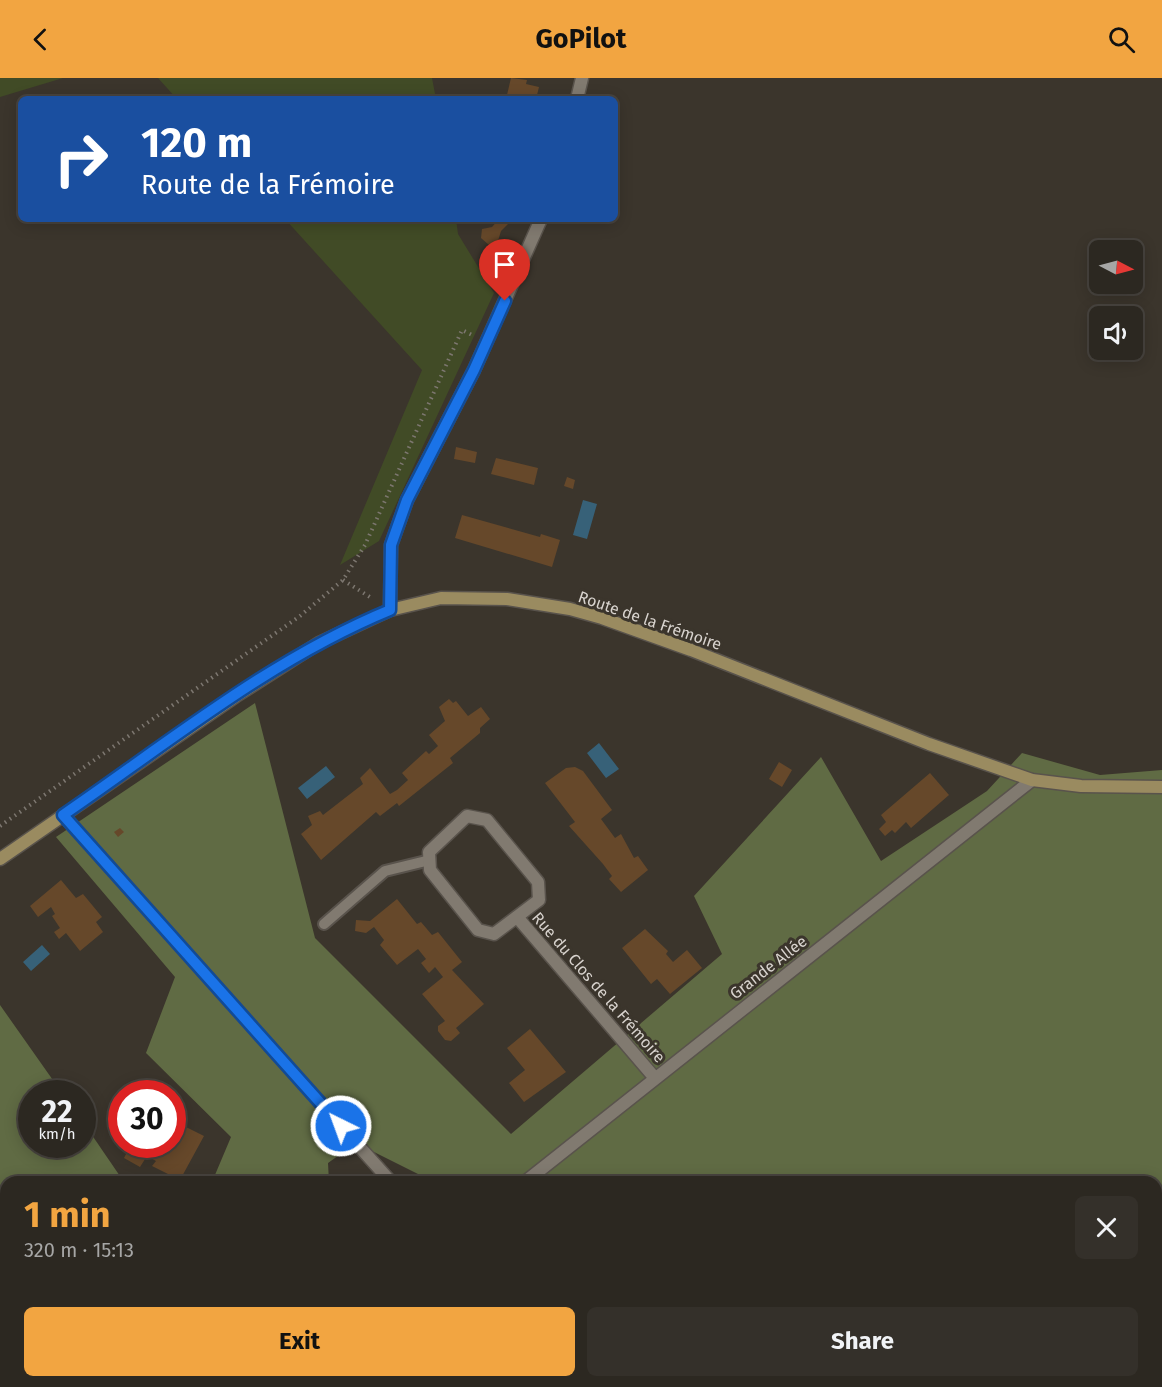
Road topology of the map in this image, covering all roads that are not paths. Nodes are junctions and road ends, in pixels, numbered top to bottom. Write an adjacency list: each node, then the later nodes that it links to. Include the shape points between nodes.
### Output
1 (582, 78): 2 (street)
2 (578, 96)
3 (540, 222): 4 (street, via 486,342 407,500 391,545)
4 (390, 610): 5 (street, Route de la Frémoire, via 441,598 507,599 570,609 691,650 929,744); 7 (street, Route de la Frémoire, via 319,643)
5 (1032, 780): 6 (street, Route de la Frémoire, via 1081,786); 12 (street, Grande Allée)
6 (1162, 787)
7 (63, 815): 8 (street, Route de la Frémoire); 13 (street)
8 (0, 859)
9 (430, 860): 10 (street, Rue du Clos de la Frémoire, via 430,870 478,930 494,934); 10 (street, Rue du Clos de la Frémoire, via 429,852 467,816 487,820 538,882 538,900); 11 (lane, via 385,871)
10 (518, 918): 12 (street, Rue du Clos de la Frémoire)
11 (324, 924)
12 (654, 1077): 14 (street, Grande Allée)
13 (386, 1176)
14 (532, 1176)

